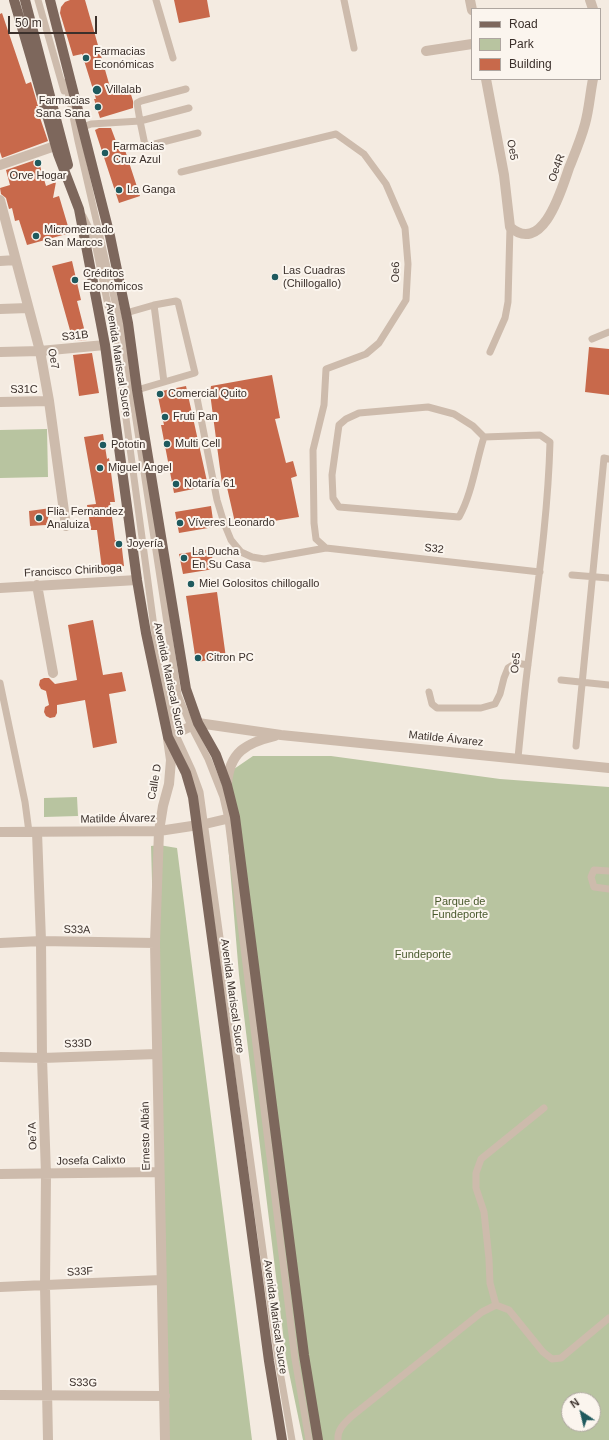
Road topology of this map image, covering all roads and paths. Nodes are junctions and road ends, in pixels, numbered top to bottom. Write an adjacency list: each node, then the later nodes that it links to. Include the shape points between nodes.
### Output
1 (14, 0): 19 (main road, Avenida Mariscal Sucre)
2 (25, 0): 23 (main road)
3 (38, 0): 18 (lane)
4 (50, 0): 16 (main road, Avenida Mariscal Sucre); 18 (lane)
5 (156, 0): 10 (lane)
6 (344, 0): 8 (lane)
7 (471, 44): 9 (street)
8 (354, 48)
9 (426, 51)
10 (173, 58)
11 (486, 80): 25 (street, Oe5, via 504,175)
12 (593, 80): 25 (street, Oe4R, via 585,124 554,209 545,224 534,231 525,234)
13 (186, 89): 15 (lane, via 138,103)
14 (189, 108): 15 (lane)
15 (140, 121): 16 (lane, via 91,124); 17 (lane, via 147,146)
16 (83, 127): 31 (main road, Avenida Mariscal Sucre)
17 (198, 133)
18 (78, 141): 62 (lane, via 124,341 178,694)
19 (56, 146): 20 (street); 23 (main road, Avenida Mariscal Sucre)
20 (0, 165)
21 (180, 172): 46 (lane, Oe6, via 336,134 364,154 386,184 405,228 408,264 406,300 379,343 366,354 326,369 324,406 313,450 315,534 316,539)
22 (0, 200): 24 (street, Oe7)
23 (78, 206): 34 (main road, Avenida Mariscal Sucre); 50 (lane, via 94,238 116,344)
24 (3, 223): 26 (street, Oe7)
25 (510, 227): 37 (lane, via 508,302 505,318)
26 (16, 260): 27 (street); 29 (street, Oe7)
27 (0, 261)
28 (154, 305): 31 (lane); 38 (lane); 38 (lane, via 178,302 195,373)
29 (28, 308): 30 (street); 35 (street, Oe7)
30 (0, 309)
31 (126, 313): 39 (main road, Avenida Mariscal Sucre)
32 (609, 332): 33 (lane)
33 (592, 339)
34 (105, 345): 35 (street, S31B); 52 (main road, Avenida Mariscal Sucre)
35 (40, 351): 36 (street, S31B); 42 (street, Oe7)
36 (0, 352)
37 (490, 352)
38 (164, 382): 39 (lane)
39 (137, 390): 62 (main road, Avenida Mariscal Sucre, via 186,689)
40 (196, 393): 46 (lane, S32, via 216,500 231,540 241,552 264,559)
41 (0, 402): 42 (street, S31C)
42 (49, 402): 45 (street, Oe7)
43 (484, 437): 43 (lane, via 473,426 454,414 428,407 359,413 339,425 332,475 333,498 338,507 459,516 466,504); 47 (lane, Oe5, via 540,435 550,442)
44 (609, 459): 49 (lane, via 604,458)
45 (66, 526)
46 (326, 548): 47 (lane, S32)
47 (540, 572): 55 (lane, Oe5)
48 (572, 574): 49 (lane)
49 (593, 576): 51 (lane); 58 (lane)
50 (148, 577): 52 (lane, Francisco Chiriboga); 63 (lane, via 156,649)
51 (609, 578)
52 (137, 580): 53 (street, Francisco Chiriboga); 63 (main road, Avenida Mariscal Sucre, via 146,633)
53 (37, 585): 54 (street, Francisco Chiriboga); 56 (street)
54 (0, 588)
55 (528, 665): 61 (lane, via 516,663 508,668 495,704 481,708 437,708 432,704); 66 (lane, Oe5)
56 (53, 673)
57 (561, 680): 58 (lane)
58 (582, 682): 60 (lane); 65 (lane)
59 (0, 684): 73 (lane)
60 (609, 685)
61 (429, 692)
62 (195, 724): 63 (street); 64 (street, Matilde Álvarez); 68 (main road, Avenida Mariscal Sucre, via 216,755); 69 (lane)
63 (171, 735): 70 (main road, Avenida Mariscal Sucre, via 186,773); 71 (street, Calle D, via 169,784)
64 (281, 735): 66 (street, Matilde Álvarez); 68 (street, Matilde Álvarez, via 259,740 242,750 231,766)
65 (576, 746)
66 (518, 758): 67 (street, Matilde Álvarez)
67 (609, 768)
68 (228, 785): 69 (main road, Avenida Mariscal Sucre)
69 (231, 818): 70 (street, Matilde Álvarez); 98 (lane, via 295,1359); 99 (main road, Avenida Mariscal Sucre)
70 (201, 824): 71 (street, Matilde Álvarez); 96 (main road, Avenida Mariscal Sucre, via 268,1353); 97 (lane, via 278,1360)
71 (159, 831): 73 (street, Matilde Álvarez); 78 (street, Ernesto Albán)
72 (0, 832): 73 (street, Matilde Álvarez)
73 (33, 832): 76 (street, Oe7A)
74 (609, 871): 75 (lane, via 594,870 591,877 594,887)
75 (609, 889)
76 (41, 941): 77 (street, S33A); 78 (street, S33A); 81 (street, Oe7A)
77 (0, 943)
78 (154, 943): 79 (street, Ernesto Albán)
79 (157, 1054): 81 (street, S33D); 83 (street, Ernesto Albán)
80 (0, 1057): 81 (street, S33D)
81 (42, 1058): 85 (street, Oe7A)
82 (544, 1108): 89 (lane, via 481,1159 476,1173 476,1188 484,1212 490,1283)
83 (159, 1172): 85 (street, Josefa Calixto); 86 (street, Ernesto Albán)
84 (0, 1174): 85 (street, Josefa Calixto)
85 (46, 1174): 87 (street, Oe7A)
86 (161, 1280): 87 (street, S33F); 93 (street, Ernesto Albán)
87 (45, 1286): 88 (street, S33F); 91 (street, Oe7A)
88 (0, 1287)
89 (496, 1305): 90 (lane, via 509,1310 542,1352 552,1359 561,1358); 100 (lane, via 482,1312 352,1416 341,1426)
90 (609, 1318)
91 (46, 1395): 92 (street, S33G); 93 (street, S33G); 94 (street, Oe7A)
92 (0, 1396)
93 (165, 1396): 95 (street, Ernesto Albán)
94 (48, 1440)
95 (165, 1440)
96 (282, 1440)
97 (292, 1440)
98 (309, 1440)
99 (318, 1440)
100 (338, 1440)

